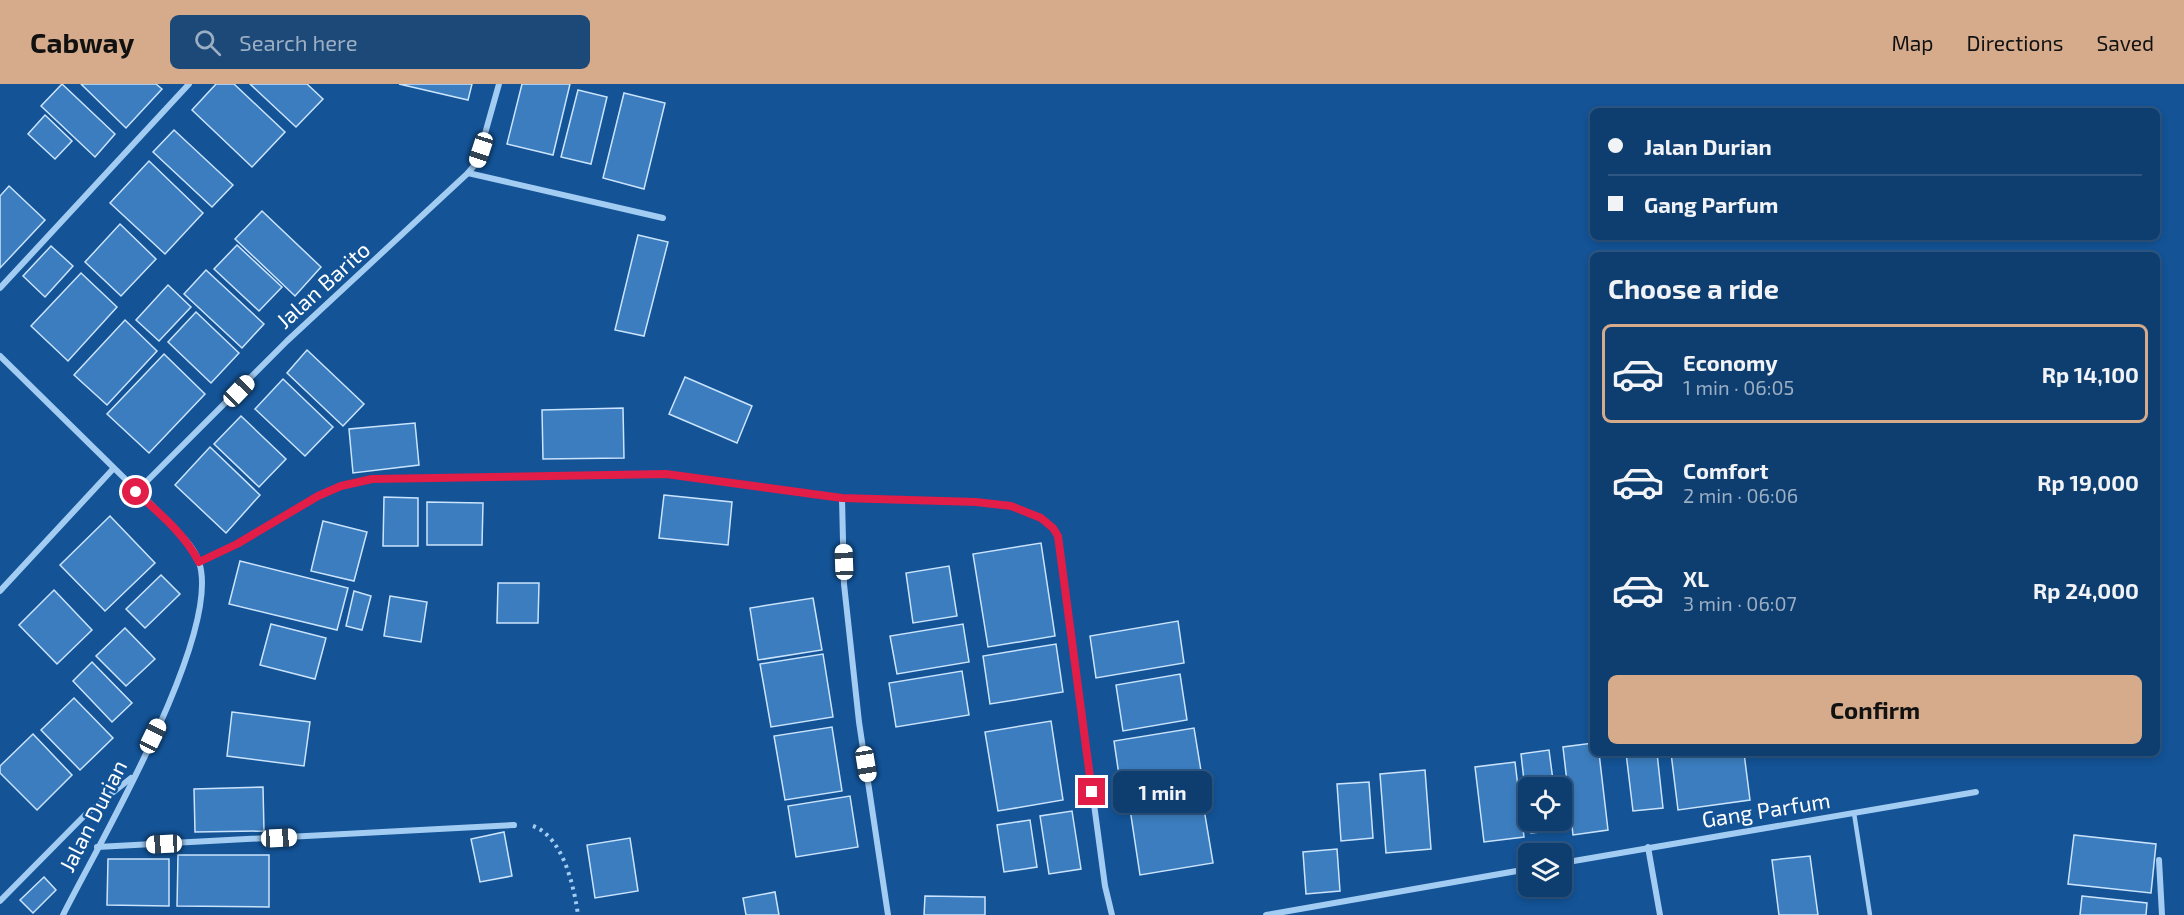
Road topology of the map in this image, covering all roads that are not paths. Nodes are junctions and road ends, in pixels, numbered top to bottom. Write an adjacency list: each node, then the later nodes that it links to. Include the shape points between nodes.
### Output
1 (189, 84): 5 (street)
2 (499, 84): 3 (street, Jalan Barito, via 477,162)
3 (468, 173): 4 (street); 8 (street, Jalan Barito, via 287,341)
4 (663, 218)
5 (0, 288)
6 (0, 356): 7 (street)
7 (113, 469): 8 (street); 11 (street)
8 (136, 492): 10 (street, via 190,545)
9 (842, 498): 10 (street, via 666,474 372,479 318,496); 24 (street, via 844,584 859,722); 25 (street, via 1011,506 1041,518 1053,528 1058,536 1065,581 1105,886)
10 (199, 562): 12 (street, Jalan Durian, via 201,604 181,678)
11 (0, 591)
12 (134, 776): 17 (street, Jalan Durian); 21 (street, via 86,814)
13 (1976, 792): 14 (street, Gang Parfum)
14 (1854, 813): 16 (street, Gang Parfum); 28 (lane)
15 (514, 825): 17 (street)
16 (1648, 847): 19 (street, Gang Parfum); 27 (street)
17 (97, 848): 23 (street, Jalan Durian)
18 (2159, 860): 29 (street)
19 (1572, 861)
20 (1518, 871): 22 (street)
21 (0, 901)
22 (1299, 913): 26 (street)
23 (63, 915)
24 (888, 915)
25 (1113, 915)
26 (1266, 915)
27 (1660, 915)
28 (1870, 915)
29 (2162, 915)

